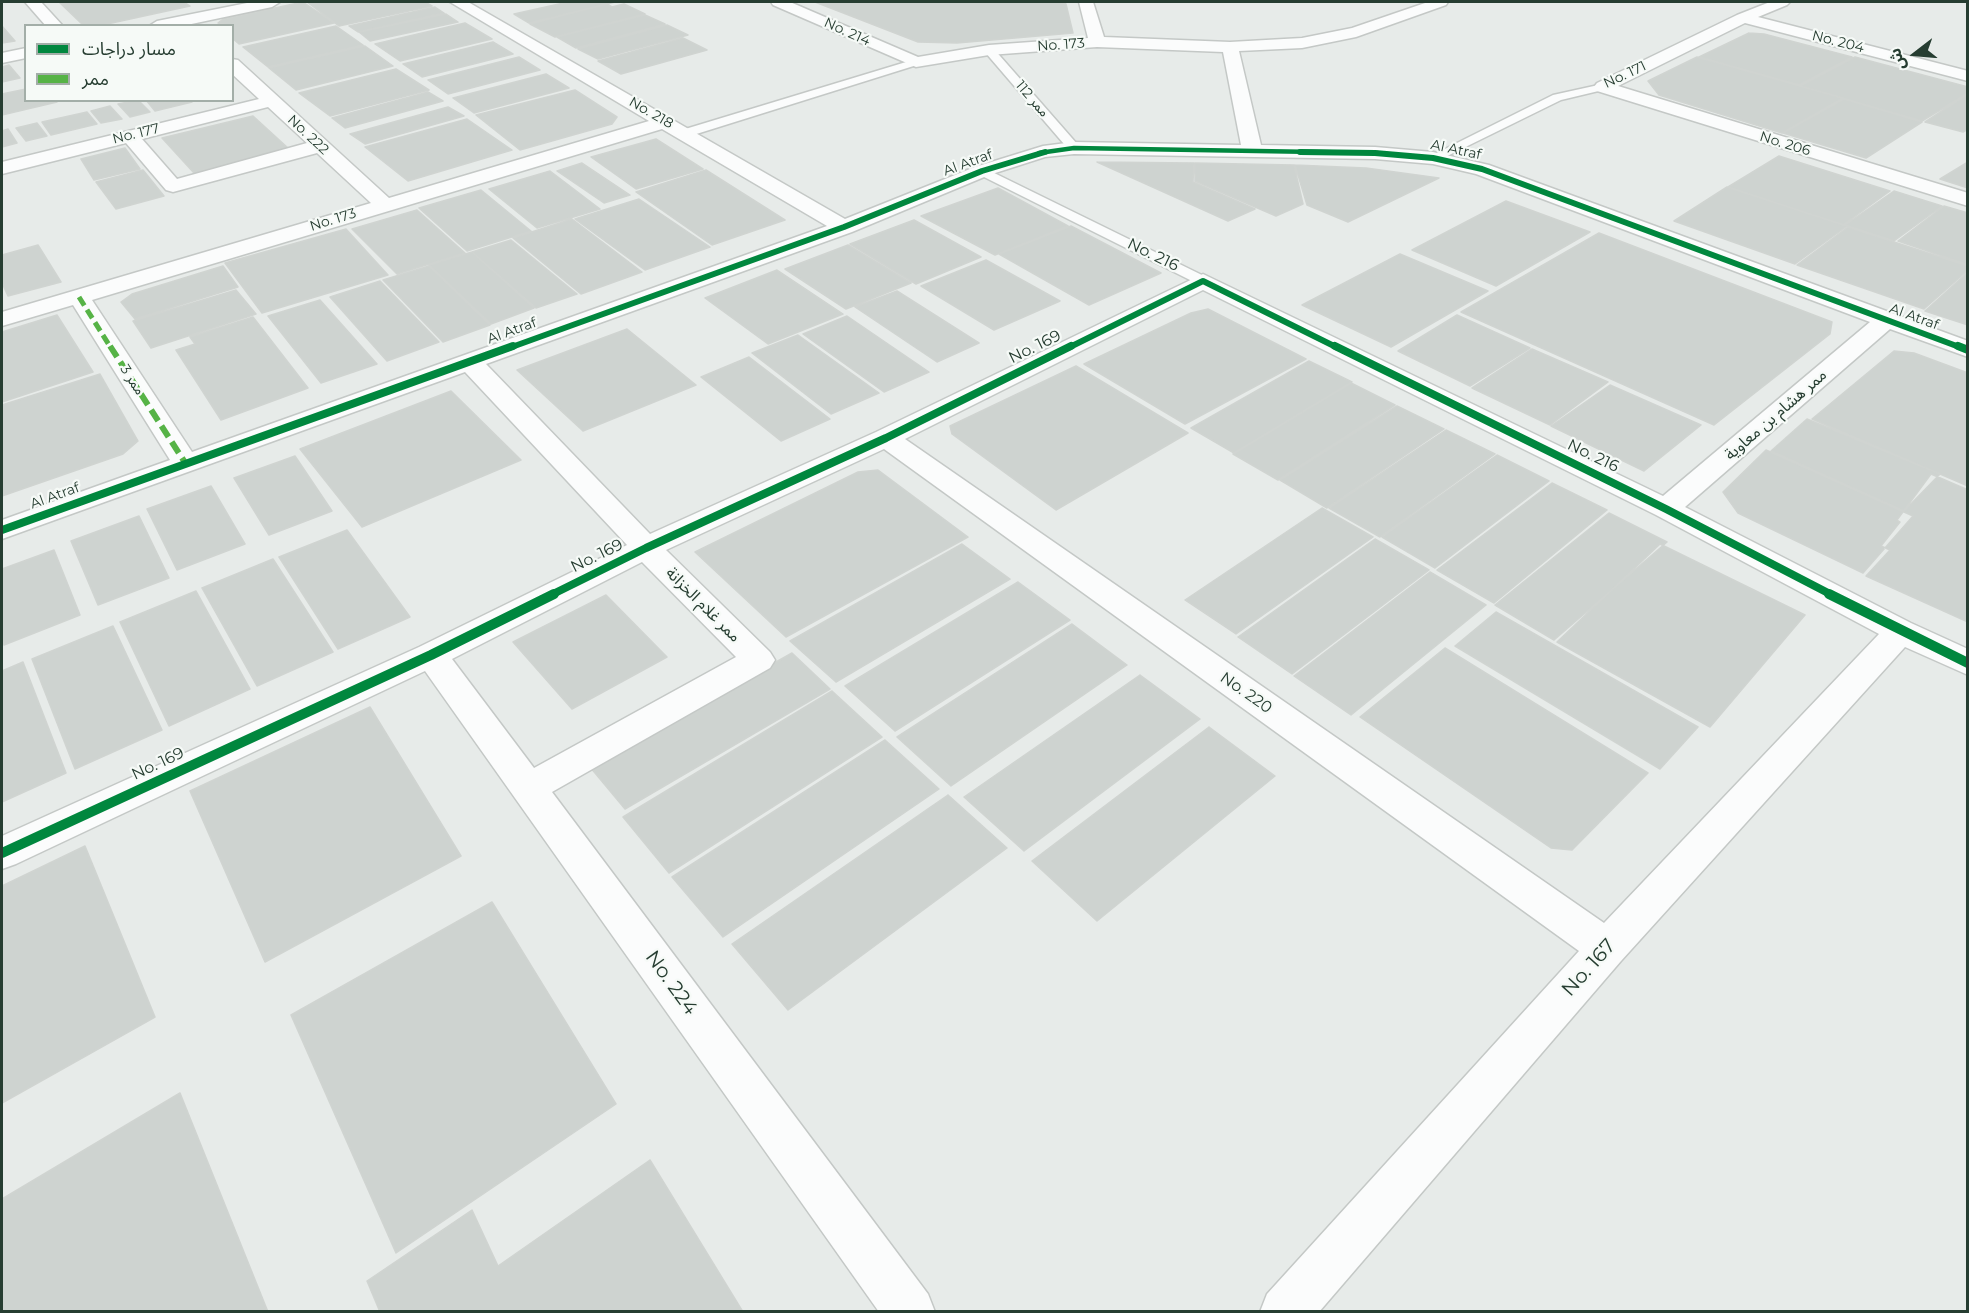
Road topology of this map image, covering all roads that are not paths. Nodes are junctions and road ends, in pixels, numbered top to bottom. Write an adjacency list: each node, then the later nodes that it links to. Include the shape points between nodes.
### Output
1 (33, 2): 10 (street)
2 (272, 2): 9 (street)
3 (458, 2): 22 (street, No. 218)
4 (778, 2): 17 (street, No. 214)
5 (1086, 2): 12 (street)
6 (1782, 2): 8 (street, No. 171)
7 (1429, 3): 13 (street, No. 173, via 1356,32 1302,43)
8 (1743, 18): 19 (street, No. 204); 20 (street, No. 171)
9 (189, 22): 11 (street)
10 (53, 24)
11 (173, 24)
12 (1097, 42): 13 (street, No. 173); 14 (street, No. 173)
13 (1230, 47): 27 (street)
14 (989, 50): 17 (street, No. 173); 26 (lane, ممر 112)
15 (24, 53): 16 (street)
16 (2, 58)
17 (916, 62): 23 (lane, No. 173)
18 (234, 66): 21 (street, No. 222)
19 (1968, 76)
20 (1604, 87): 28 (lane, No. 171, via 1557,97); 31 (street, No. 206)
21 (270, 101): 24 (street, No. 177); 25 (street, No. 222)
22 (666, 122): 23 (street, No. 218); 32 (street, No. 173)
23 (686, 133): 33 (street, No. 218)
24 (130, 136): 25 (street, via 173,186); 29 (street, No. 177)
25 (319, 146): 32 (street, No. 222)
26 (1074, 148): 27 (street, Al Atraf); 30 (street, Al Atraf, via 1043,152)
27 (1252, 150): 28 (street, Al Atraf)
28 (1433, 158): 37 (street, Al Atraf, via 1482,169)
29 (2, 168)
30 (982, 171): 33 (street, Al Atraf); 34 (lane, No. 216)
31 (1968, 200)
32 (385, 205): 35 (street, No. 173)
33 (844, 226): 39 (street, Al Atraf)
34 (1203, 281): 40 (street, No. 169); 42 (street, No. 216)
35 (79, 297): 36 (street, No. 173); 41 (street, ممر 3)
36 (2, 319)
37 (1885, 321): 38 (street, Al Atraf); 42 (street, ممر هشام بن معاوية)
38 (1968, 350)
39 (469, 361): 41 (street, Al Atraf); 44 (street, ممر غلام الخزانة)
40 (886, 438): 44 (street, No. 169); 50 (street, No. 220)
41 (186, 464): 43 (street, Al Atraf)
42 (1666, 509): 45 (street, No. 216)
43 (2, 530)
44 (646, 548): 46 (street, No. 169); 48 (street, ممر غلام الخزانة, via 758,660)
45 (1900, 631): 47 (street, No. 216); 50 (street, No. 167)
46 (432, 655): 48 (street, No. 224); 49 (street, No. 169)
47 (1968, 663)
48 (529, 788): 51 (street, No. 224)
49 (2, 853)
50 (1607, 948): 52 (street, No. 167)
51 (910, 1311)
52 (1285, 1311)

